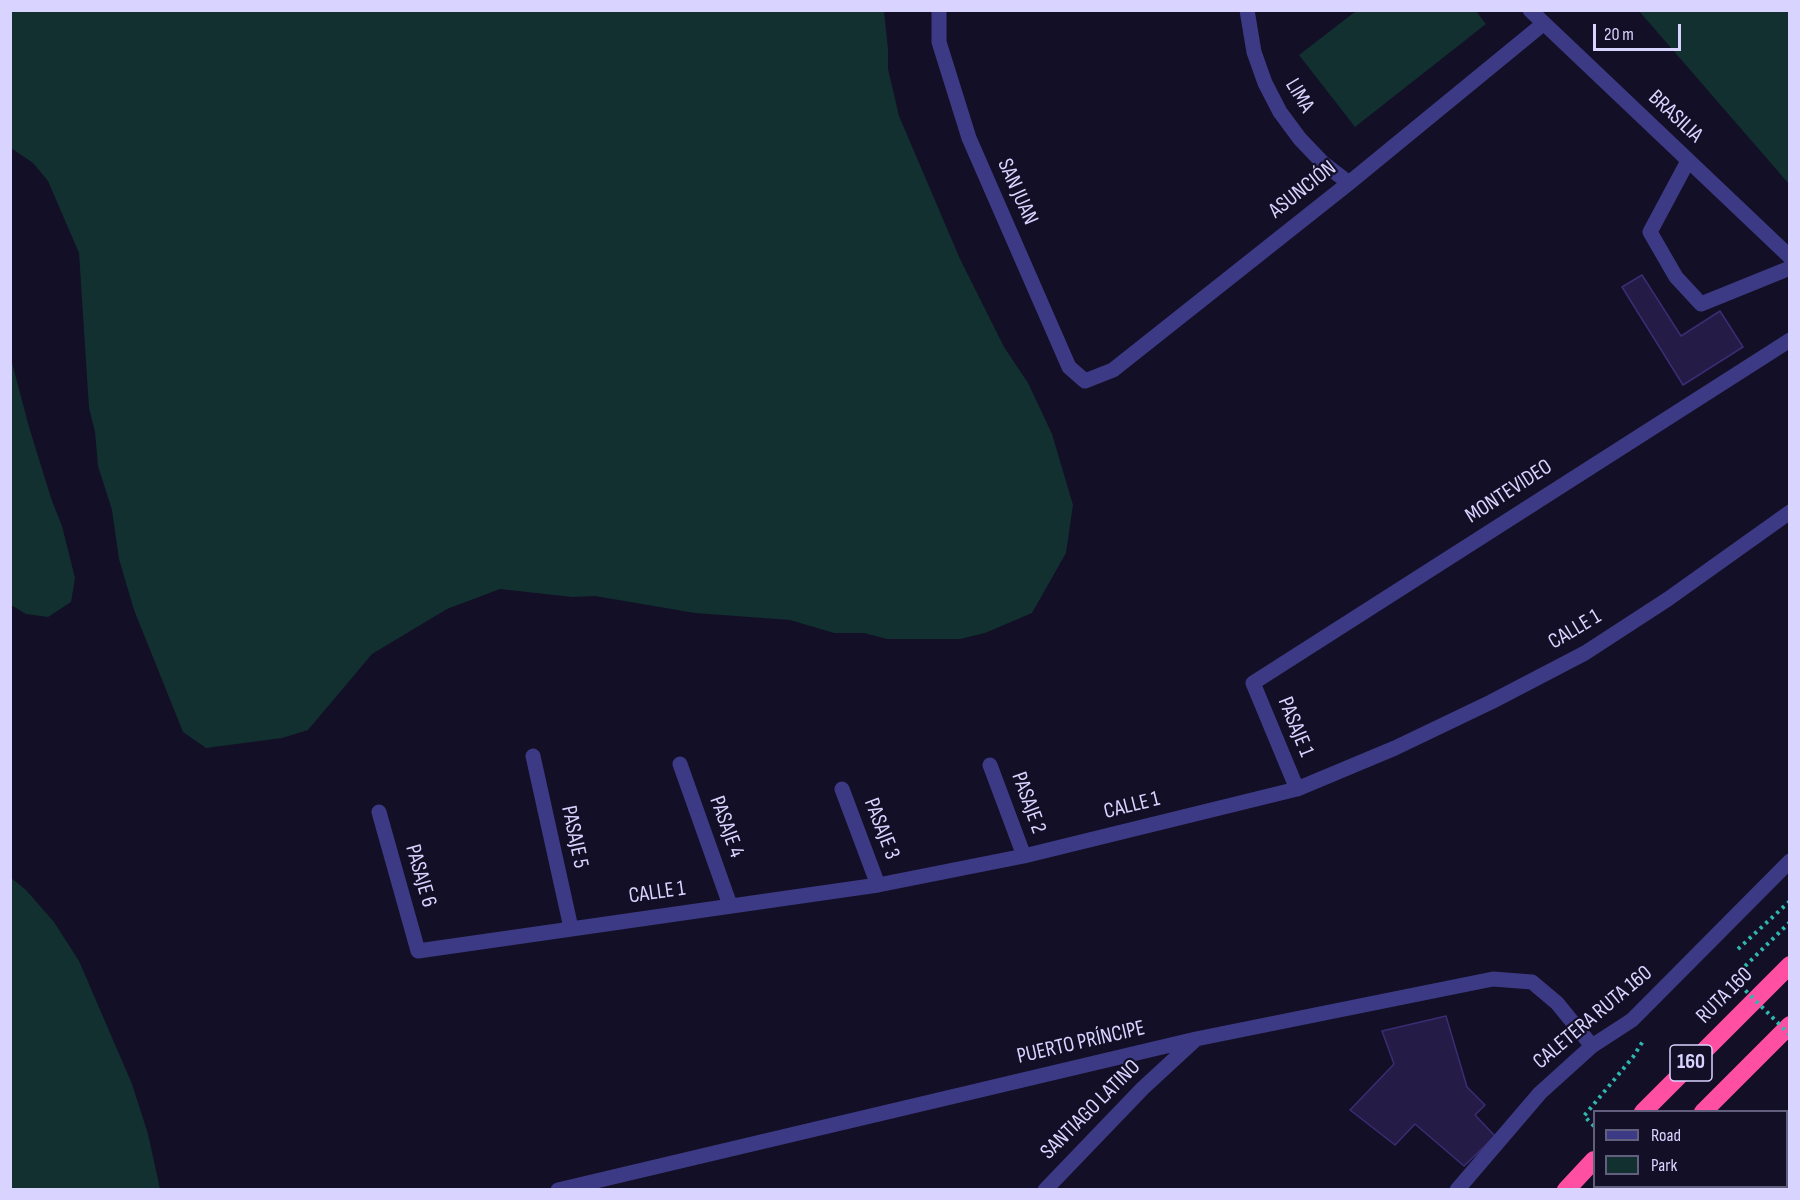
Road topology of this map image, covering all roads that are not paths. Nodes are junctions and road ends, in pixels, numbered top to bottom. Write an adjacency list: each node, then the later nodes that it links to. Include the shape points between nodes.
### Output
1 (939, 10): 10 (street, SAN JUAN, via 939,42 969,138 1069,366)
2 (1247, 10): 6 (street, LIMA, via 1254,52 1280,112 1315,155)
3 (1530, 10): 4 (street, BRASILIA)
4 (1543, 24): 5 (street, BRASILIA); 6 (street, ASUNCIÓN)
5 (1688, 161): 7 (street, BRASILIA); 8 (street, via 1650,232 1676,277 1701,304)
6 (1349, 183): 10 (street, ASUNCIÓN, via 1113,370)
7 (1790, 257)
8 (1790, 268)
9 (1790, 340): 12 (street, MONTEVIDEO)
10 (1085, 381)
11 (1790, 512): 17 (street, CALLE 1, via 1585,653 1395,748)
12 (1253, 683): 17 (street, PASAJE 1)
13 (533, 756): 23 (street, PASAJE 5)
14 (680, 764): 22 (street, PASAJE 4)
15 (990, 765): 19 (street, PASAJE 2)
16 (842, 789): 21 (street, PASAJE 3)
17 (1296, 789): 19 (street, CALLE 1)
18 (379, 812): 24 (street, PASAJE 6)
19 (1024, 856): 21 (street, CALLE 1)
20 (1790, 861): 28 (street, CALETERA RUTA 160, via 1632,1020)
21 (878, 885): 22 (street, CALLE 1)
22 (730, 905): 23 (street, CALLE 1)
23 (571, 928): 24 (street, CALLE 1)
24 (418, 951)
25 (1790, 965): 29 (highway, RUTA 160 / 160)
26 (1790, 1025): 30 (highway, 160)
27 (1196, 1039): 28 (street, PUERTO PRÍNCIPE, via 1474,981 1513,979 1532,982 1557,1003); 32 (street, PUERTO PRÍNCIPE); 34 (street, SANTIAGO LATINO)
28 (1592, 1046): 35 (street, CALETERA RUTA 160, via 1540,1093)
29 (1644, 1110)
30 (1705, 1110)
31 (1593, 1161): 36 (highway)
32 (576, 1187): 33 (street, PUERTO PRÍNCIPE)
33 (558, 1190)
34 (1045, 1190)
35 (1457, 1190)
36 (1566, 1190)

